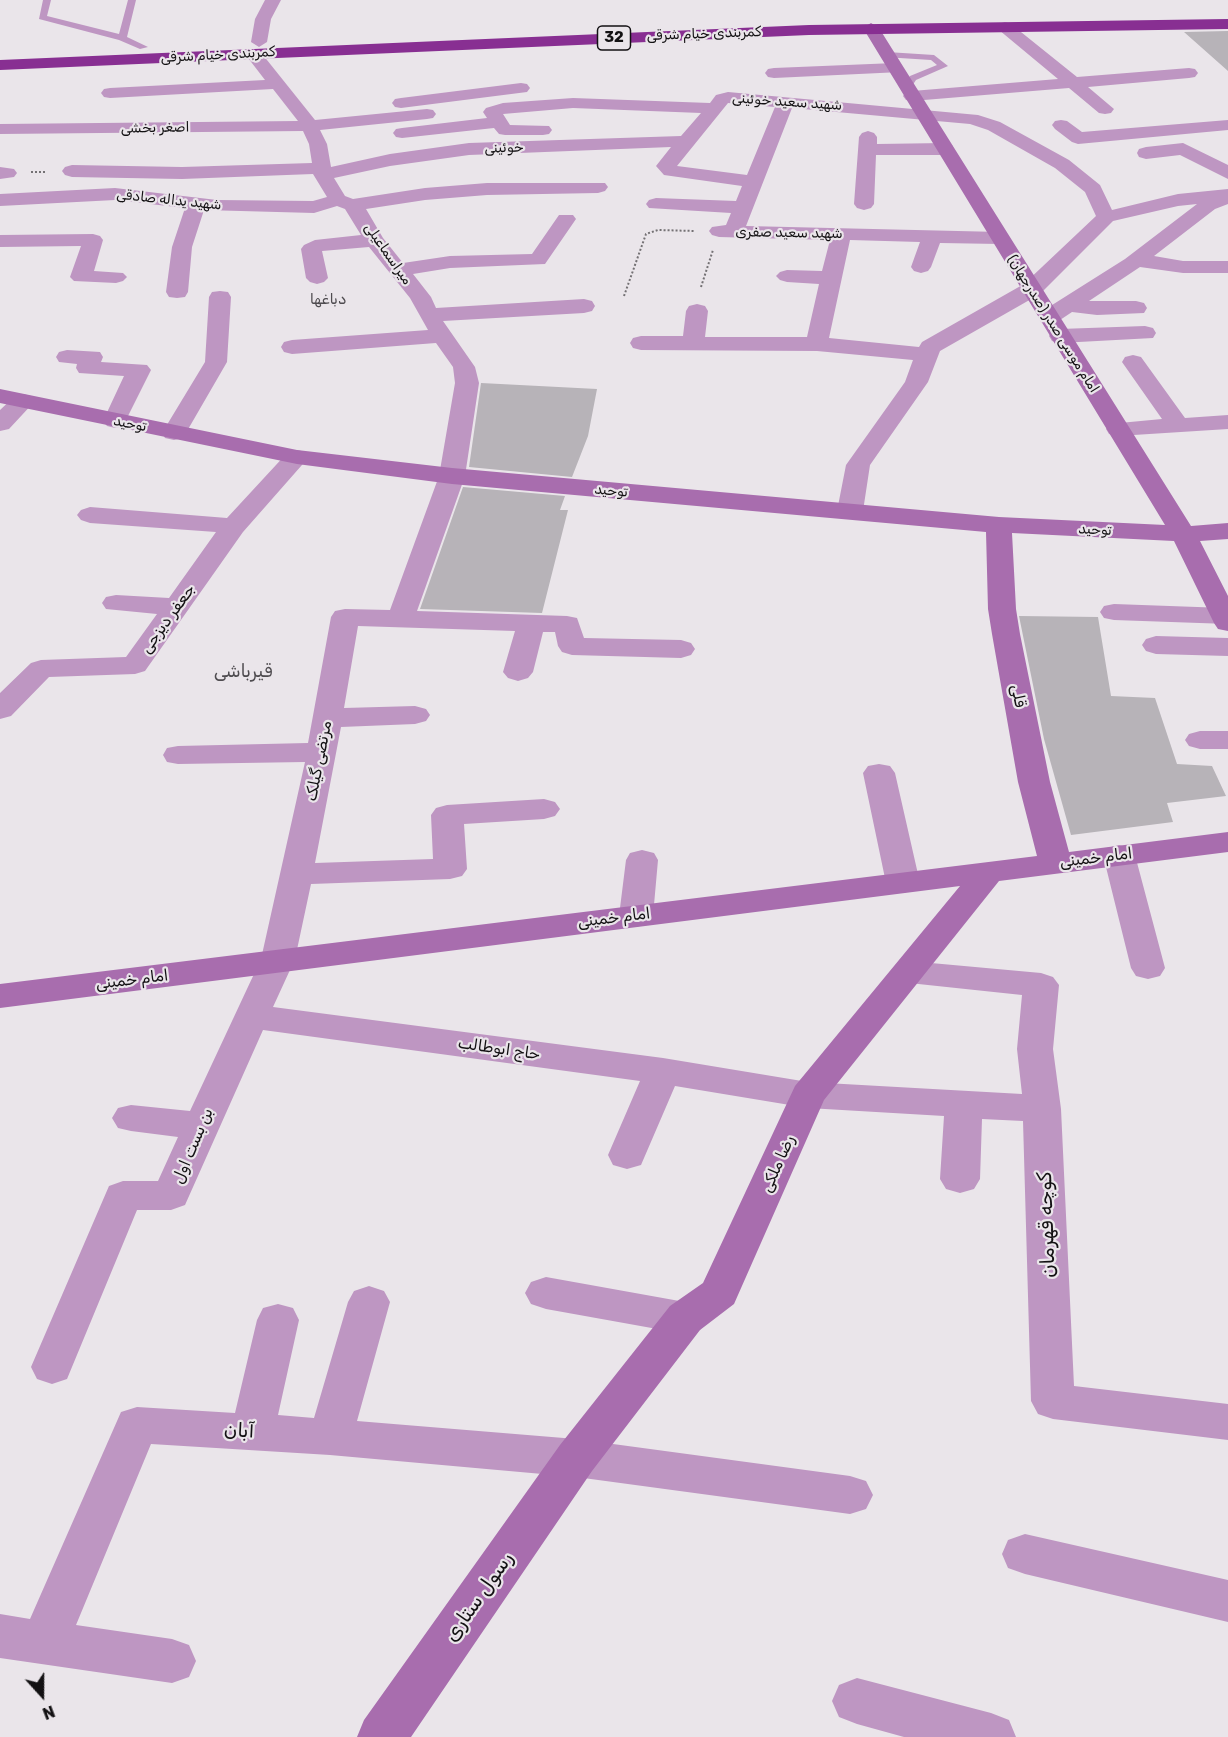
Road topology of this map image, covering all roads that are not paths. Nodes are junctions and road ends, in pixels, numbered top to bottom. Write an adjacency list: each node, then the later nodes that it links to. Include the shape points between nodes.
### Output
1 (47, 0): 8 (lane, via 42,17)
2 (132, 0): 8 (lane)
3 (273, 0): 11 (street, via 263,19)
4 (1228, 13): 9 (highway, کمربندی خیام شرقی / 32, via 803,19)
5 (1228, 24): 6 (highway, کمربندی خیام شرقی / 32)
6 (1005, 27): 7 (highway, کمربندی خیام شرقی / 32); 17 (street)
7 (871, 28): 9 (highway, کمربندی خیام شرقی / 32); 13 (main road, (صدرجهان) امام موسی صدر)
8 (122, 38): 10 (lane)
9 (355, 44): 11 (highway, کمربندی خیام شرقی / 32)
10 (143, 47): 11 (highway, کمربندی خیام شرقی / 32); 12 (highway, کمربندی خیام شرقی / 32)
11 (256, 48): 14 (highway, کمربندی خیام شرقی / 32); 18 (street)
12 (0, 53)
13 (891, 61): 15 (street); 21 (main road, (صدرجهان) امام موسی صدر); 21 (lane, via 926,57 944,66 913,78)
14 (0, 65)
15 (774, 73)
16 (1189, 73): 17 (street)
17 (1071, 83): 21 (street); 24 (street)
18 (279, 84): 20 (street); 31 (street)
19 (521, 88): 31 (street)
20 (110, 93)
21 (914, 99): 22 (street, شهید سعید خوئینی); 35 (main road, (صدرجهان) امام موسی صدر); 50 (street, via 994,126 1062,164 1093,189)
22 (786, 101): 23 (street, شهید سعید خوئینی, via 728,97); 40 (street)
23 (714, 108): 27 (street, via 573,103); 29 (street, شهید سعید خوئینی)
24 (1105, 109)
25 (1228, 112): 30 (street, via 1061,125 1078,138)
26 (427, 114): 31 (street)
27 (501, 115): 31 (street); 33 (street, via 502,129)
28 (636, 120): 29 (street)
29 (701, 124): 34 (street, شهید سعید خوئینی)
30 (1228, 125)
31 (310, 128): 32 (street, اصغر بخشی); 38 (street, میراسماعیلی)
32 (0, 129)
33 (546, 129)
34 (687, 141): 38 (street, خوئینی, via 469,149); 40 (street, شهید سعید خوئینی, via 665,166 671,171)
35 (945, 149): 47 (street, via 868,143); 54 (main road, (صدرجهان) امام موسی صدر)
36 (1127, 155): 39 (street, via 1183,149)
37 (72, 171): 38 (street, خوئینی)
38 (322, 171): 48 (street, میراسماعیلی)
39 (1228, 173)
40 (754, 182): 49 (street)
41 (598, 187): 48 (street, via 487,189)
42 (1228, 196): 50 (street, via 1178,200); 57 (street, via 1208,205)
43 (0, 200): 44 (street, شهید یداله صادقی, via 116,194)
44 (197, 203): 48 (street, شهید یداله صادقی); 67 (street, via 182,247)
45 (489, 203): 48 (street)
46 (656, 204): 49 (street)
47 (864, 204)
48 (350, 206): 55 (street, میراسماعیلی)
49 (743, 207): 52 (street, شهید سعید صفری, via 726,231)
50 (1106, 218): 66 (street)
51 (566, 219): 60 (street, via 538,260 450,262)
52 (841, 234): 53 (street, شهید سعید صفری); 64 (street)
53 (932, 237): 54 (street, شهید سعید صفری); 58 (street)
54 (1000, 238): 66 (main road, (صدرجهان) امام موسی صدر)
55 (374, 240): 60 (street, میراسماعیلی); 63 (street, via 315,246 311,249)
56 (0, 241): 61 (street, via 93,240 81,277)
57 (1136, 260): 59 (street, via 1183,267); 65 (street)
58 (921, 267)
59 (1228, 267)
60 (397, 270): 72 (street, میراسماعیلی, via 420,297)
61 (116, 276)
62 (787, 276): 64 (street)
63 (317, 278)
64 (831, 278): 78 (street)
65 (1096, 286): 69 (street); 69 (street, via 1136,299 1097,308)
66 (1032, 289): 73 (main road, (صدرجهان) امام موسی صدر); 80 (street, via 930,347)
67 (177, 292)
68 (220, 297): 89 (street, via 216,362)
69 (1068, 305): 73 (street)
70 (584, 306): 72 (street)
71 (697, 311): 77 (street)
72 (428, 315): 75 (street, میراسماعیلی)
73 (1055, 326): 74 (street); 88 (main road, (صدرجهان) امام موسی صدر)
74 (1145, 333)
75 (444, 336): 79 (street); 91 (street, میراسماعیلی, via 464,367 467,382)
76 (640, 343): 77 (street)
77 (693, 344): 78 (street)
78 (817, 344): 80 (street)
79 (292, 346)
80 (927, 355): 92 (street, via 916,382 858,465)
81 (67, 357): 84 (street, via 92,357 87,368 139,370)
82 (1133, 362): 87 (street)
83 (12, 398): 84 (main road, توحید); 86 (street)
84 (115, 421): 89 (main road, توحید)
85 (1228, 422): 87 (street)
86 (0, 424)
87 (1179, 426): 88 (street)
88 (1118, 429): 97 (main road, (صدرجهان) امام موسی صدر)
89 (174, 433): 90 (main road, توحید)
90 (297, 457): 91 (main road, توحید); 95 (street, جعفر دیزجی)
91 (452, 476): 92 (main road, توحید); 101 (street, میراسماعیلی)
92 (850, 511): 94 (main road, توحید)
93 (90, 515): 95 (street)
94 (999, 525): 97 (main road, توحید); 118 (main road, قلی, via 1006,634 1034,782)
95 (234, 526): 99 (street, جعفر دیزجی)
96 (1228, 531): 97 (main road, توحید)
97 (1183, 534): 102 (main road, (صدرجهان) امام موسی صدر)
98 (116, 603): 99 (street)
99 (177, 607): 108 (street, جعفر دیزجی, via 135,665 41,669)
100 (1114, 612): 102 (street)
101 (400, 618): 103 (street); 110 (street, مرتضی گیلک, via 345,617)
102 (1226, 619)
103 (531, 622): 106 (street, via 567,624 572,645); 107 (street)
104 (1156, 645): 105 (street)
105 (1228, 646)
106 (681, 649)
107 (518, 672)
108 (0, 710)
109 (415, 715): 110 (street)
110 (327, 718): 111 (street, مرتضی گیلک)
111 (322, 752): 112 (street); 120 (street, مرتضی گیلک)
112 (178, 755)
113 (879, 773): 121 (street)
114 (544, 809): 120 (street, via 447,815 450,869)
115 (1228, 842): 116 (main road, امام خمینی)
116 (1119, 855): 118 (main road, امام خمینی); 124 (street)
117 (642, 860): 122 (street)
118 (1056, 864): 119 (main road, امام خمینی)
119 (989, 872): 121 (main road, امام خمینی); 125 (main road, رضا ملکی)
120 (295, 874): 123 (street, مرتضی گیلک)
121 (903, 883): 122 (main road, امام خمینی)
122 (636, 916): 123 (main road, امام خمینی)
123 (278, 959): 126 (main road, امام خمینی, via 236,968); 127 (street)
124 (1148, 968)
125 (909, 972): 129 (main road, رضا ملکی); 131 (street, via 1041,985 1035,1049)
126 (0, 996)
127 (251, 1016): 128 (street, حاج ابوطالب); 133 (street, بن بست اول)
128 (663, 1071): 129 (street, حاج ابوطالب); 134 (street)
129 (808, 1095): 130 (street); 138 (main road, رضا ملکی, via 719,1293)
130 (964, 1105): 131 (street); 135 (street)
131 (1042, 1109): 141 (street, کوچه قهرمان, via 1053,1401)
132 (131, 1118): 133 (street)
133 (201, 1126): 140 (street, بن بست اول, via 171,1195 123,1196)
134 (627, 1155)
135 (960, 1179)
136 (546, 1293): 138 (street)
137 (369, 1302): 143 (street)
138 (685, 1318): 144 (main road, رضا ملکی)
139 (278, 1320): 142 (street)
140 (52, 1367)
141 (1228, 1422)
142 (252, 1432): 143 (street, آبان); 148 (street, آبان, via 137,1425)
143 (330, 1437): 144 (street, آبان)
144 (576, 1458): 145 (street, آبان); 151 (main road, رسول ستاری)
145 (850, 1495)
146 (1025, 1554): 147 (street)
147 (1228, 1601)
148 (22, 1640): 149 (street)
149 (172, 1661)
150 (857, 1701): 152 (street)
151 (382, 1737)
152 (991, 1737)

